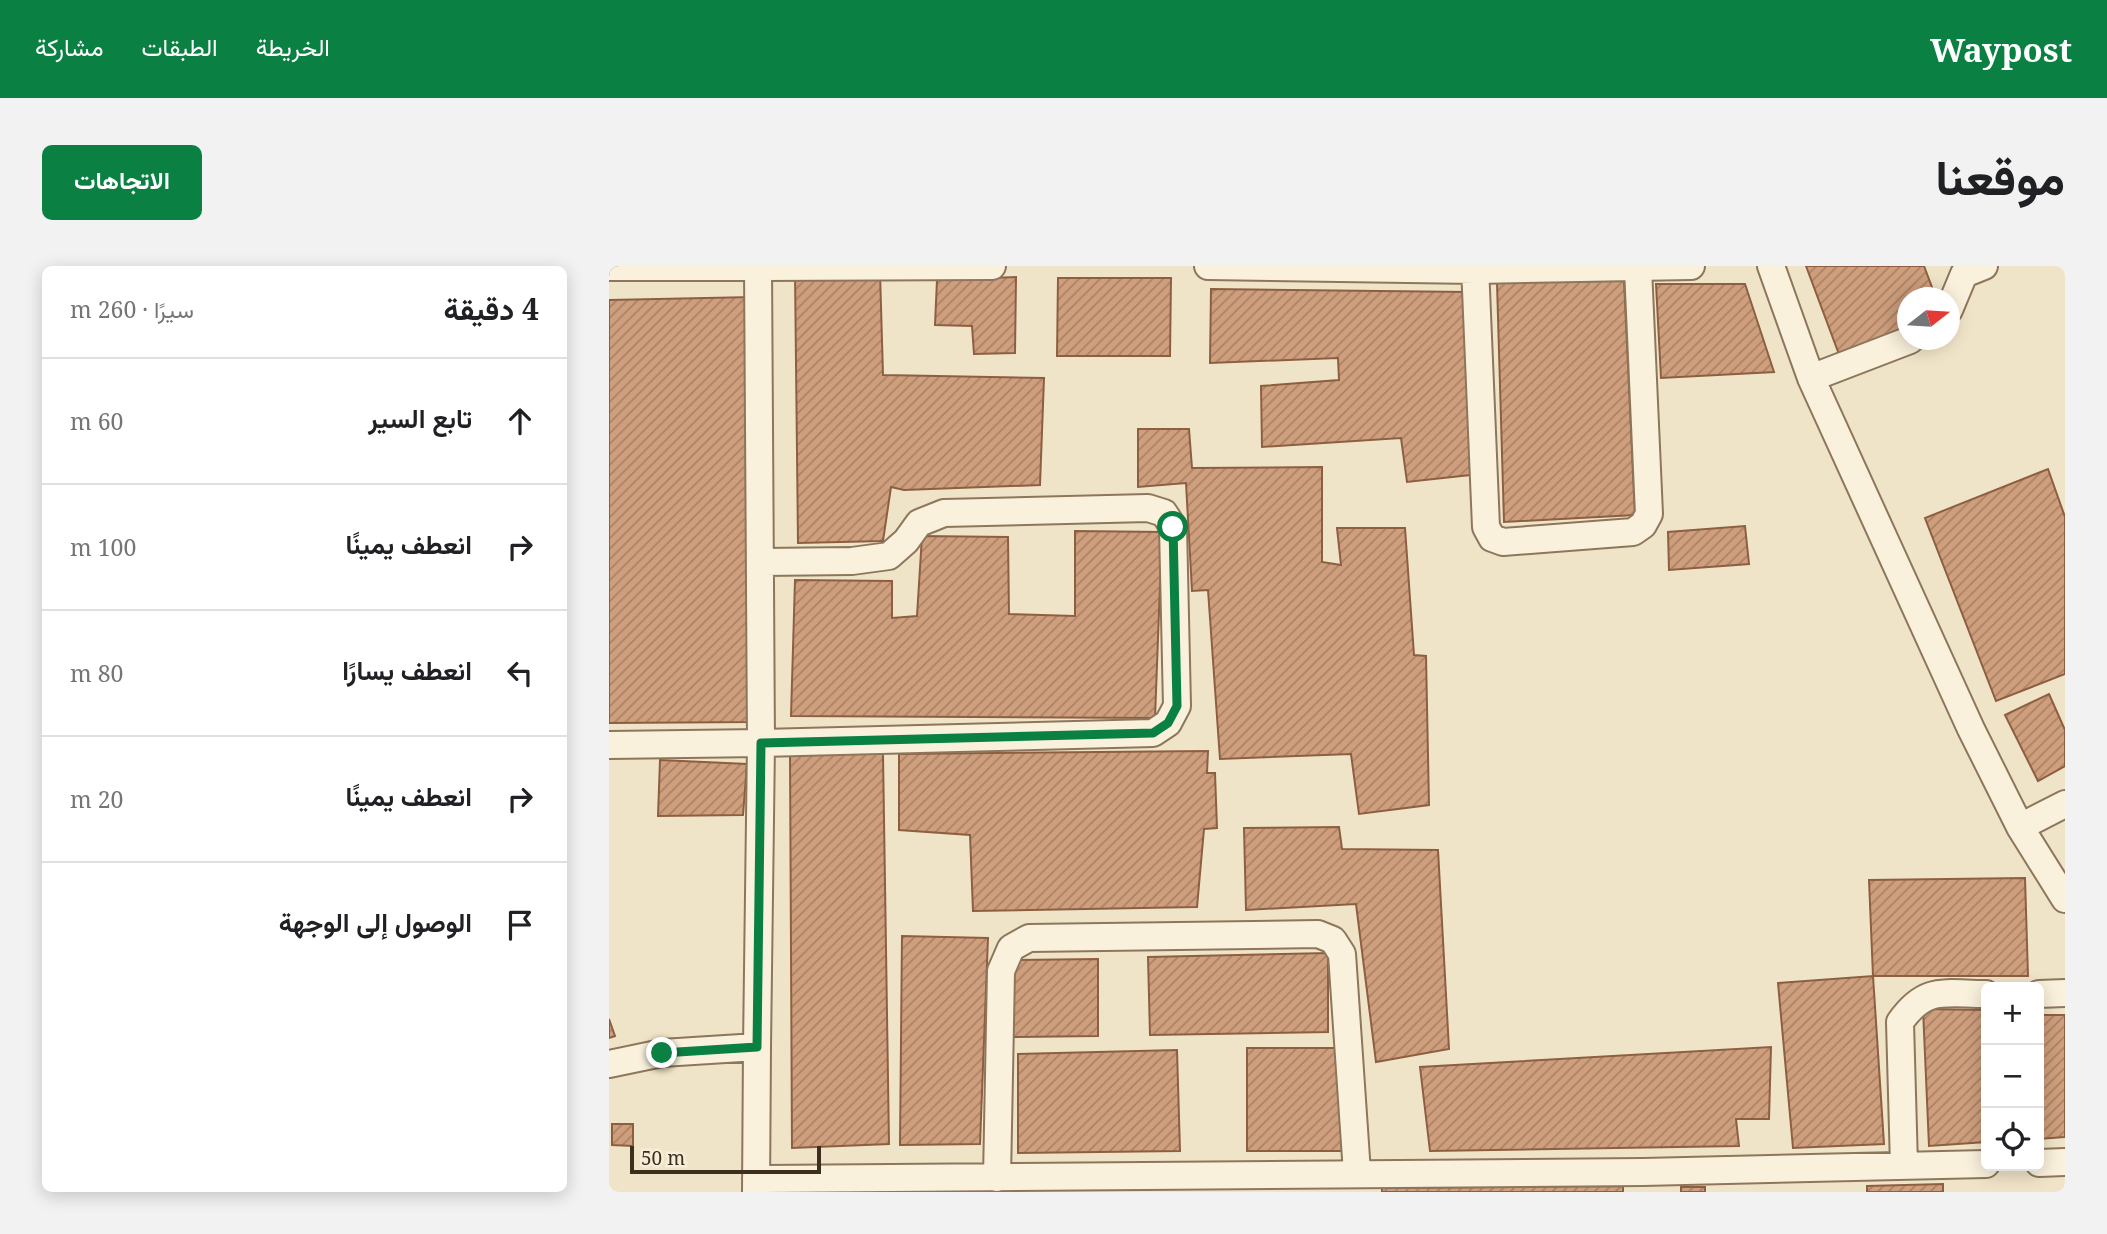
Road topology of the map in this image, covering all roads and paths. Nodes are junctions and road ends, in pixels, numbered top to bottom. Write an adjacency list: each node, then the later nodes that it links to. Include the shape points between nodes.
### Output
1 (992, 266): 6 (street)
2 (1208, 266): 7 (street)
3 (1691, 266): 8 (street)
4 (1771, 266): 12 (street)
5 (609, 267): 6 (street)
6 (758, 267): 13 (street)
7 (1476, 268): 8 (street); 8 (street, via 1486,527 1492,538 1503,542 1633,532 1649,514)
8 (1637, 268)
9 (1970, 269): 10 (street)
10 (1960, 289)
11 (1897, 345): 12 (street)
12 (1811, 378): 17 (street)
13 (760, 562): 14 (street); 14 (street, via 889,556 919,523 944,513 1148,508 1164,513 1173,527 1177,706 1168,723 1153,733)
14 (761, 743): 15 (street); 22 (street)
15 (609, 745)
16 (2065, 804): 17 (street)
17 (2019, 827): 18 (street)
18 (2065, 899)
19 (2065, 993): 21 (street)
20 (1981, 994): 27 (street, via 1933,995 1914,1003 1900,1022)
21 (2044, 994)
22 (757, 1047): 23 (street, via 662,1053); 31 (street)
23 (609, 1064)
24 (2065, 1162): 25 (street)
25 (2044, 1163)
26 (1981, 1164): 27 (street)
27 (1904, 1166): 30 (street)
28 (1357, 1173): 29 (street); 29 (street, via 1342,954 1333,940 1318,934 1235,935 1029,938 1011,948 1001,971); 30 (street)
29 (997, 1178): 31 (street)
30 (1643, 1182)
31 (756, 1186)

